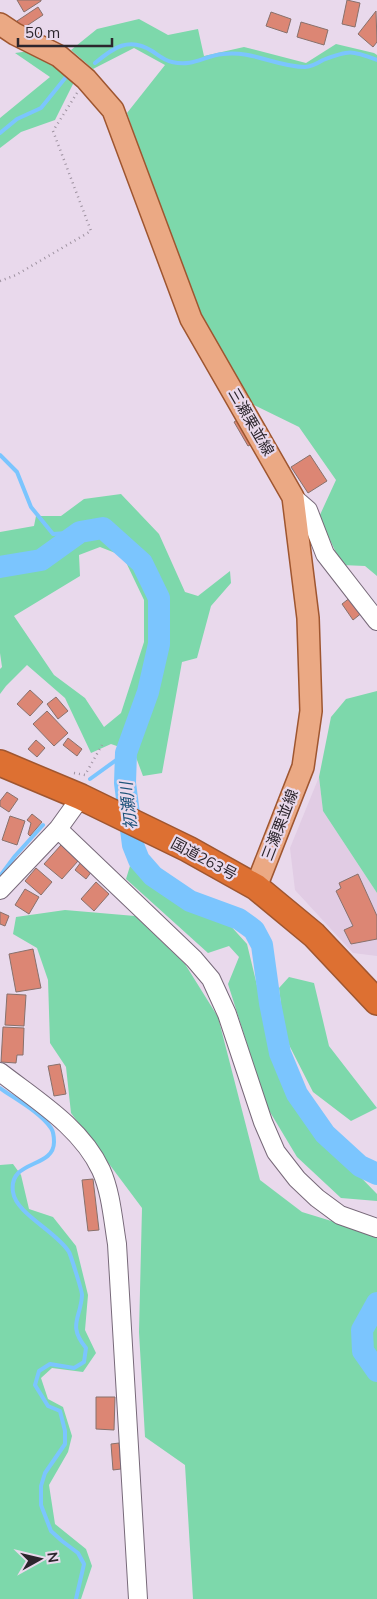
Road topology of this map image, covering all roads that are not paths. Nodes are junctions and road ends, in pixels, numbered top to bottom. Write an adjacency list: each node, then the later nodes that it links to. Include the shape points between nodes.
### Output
1 (0, 24): 2 (main road, 三瀬栗並線, via 59,56 86,79 113,110 191,319)
2 (293, 497): 3 (street, via 308,510 325,554); 7 (main road, 三瀬栗並線, via 308,618 311,711 303,767)
3 (377, 621)
4 (0, 763): 5 (highway, 国道263号)
5 (81, 797): 6 (street); 7 (highway, 国道263号, via 188,848)
6 (58, 829): 8 (street); 11 (street, via 211,979 227,1014 263,1122 276,1152 297,1179 340,1215)
7 (256, 887): 9 (highway, 国道263号, via 314,935)
8 (0, 890)
9 (377, 1002)
10 (0, 1072): 12 (street, via 71,1128 101,1170 109,1196 117,1244)
11 (376, 1228)
12 (138, 1599)

